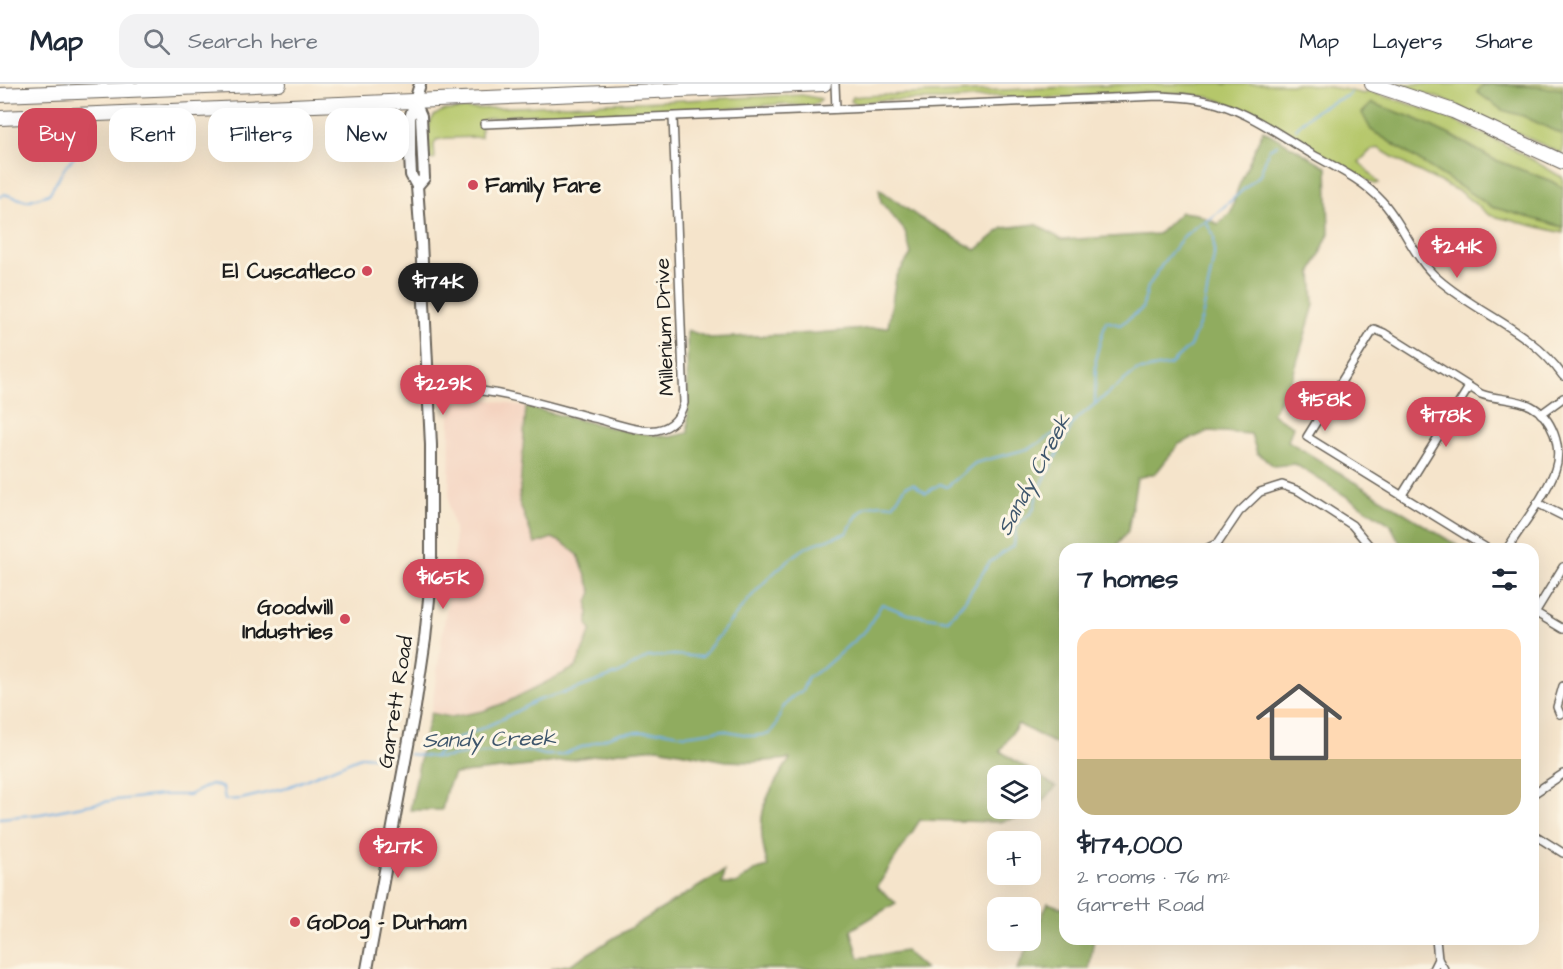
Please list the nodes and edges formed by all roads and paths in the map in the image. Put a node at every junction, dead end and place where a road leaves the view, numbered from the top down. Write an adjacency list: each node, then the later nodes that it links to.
1 (279, 84): 8 (highway)
2 (420, 84): 9 (street, Garrett Road)
3 (726, 84): 7 (highway)
4 (824, 84): 7 (highway)
5 (835, 84): 10 (street)
6 (1372, 84): 14 (highway)
7 (687, 91): 9 (highway)
8 (0, 95)
9 (415, 102): 12 (highway); 19 (street, Garrett Road)
10 (836, 109): 11 (street); 17 (street)
11 (673, 117): 13 (street); 19 (street, Millenium Drive)
12 (0, 118)
13 (484, 124)
14 (1490, 128): 15 (highway); 16 (highway)
15 (1563, 162)
16 (1563, 169)
17 (1563, 376)
18 (1469, 387): 21 (street); 22 (street); 22 (street)
19 (427, 389): 41 (street, Garrett Road)
20 (1563, 398): 21 (street)
21 (1541, 414): 23 (street)
22 (1402, 495): 27 (street)
23 (1537, 503): 24 (street); 28 (street)
24 (1563, 516)
25 (1218, 543): 26 (street)
26 (1367, 543)
27 (1478, 543)
28 (1511, 543)
29 (1563, 567): 30 (street)
30 (1539, 605)
31 (1539, 616): 32 (street)
32 (1563, 630)
33 (1563, 686): 34 (street)
34 (1560, 714)
35 (1563, 774): 36 (street)
36 (1539, 790)
37 (1539, 838): 38 (street)
38 (1563, 853)
39 (1437, 945): 40 (street)
40 (1438, 959): 42 (street); 43 (street)
41 (367, 969)
42 (1433, 969)
43 (1444, 969)

